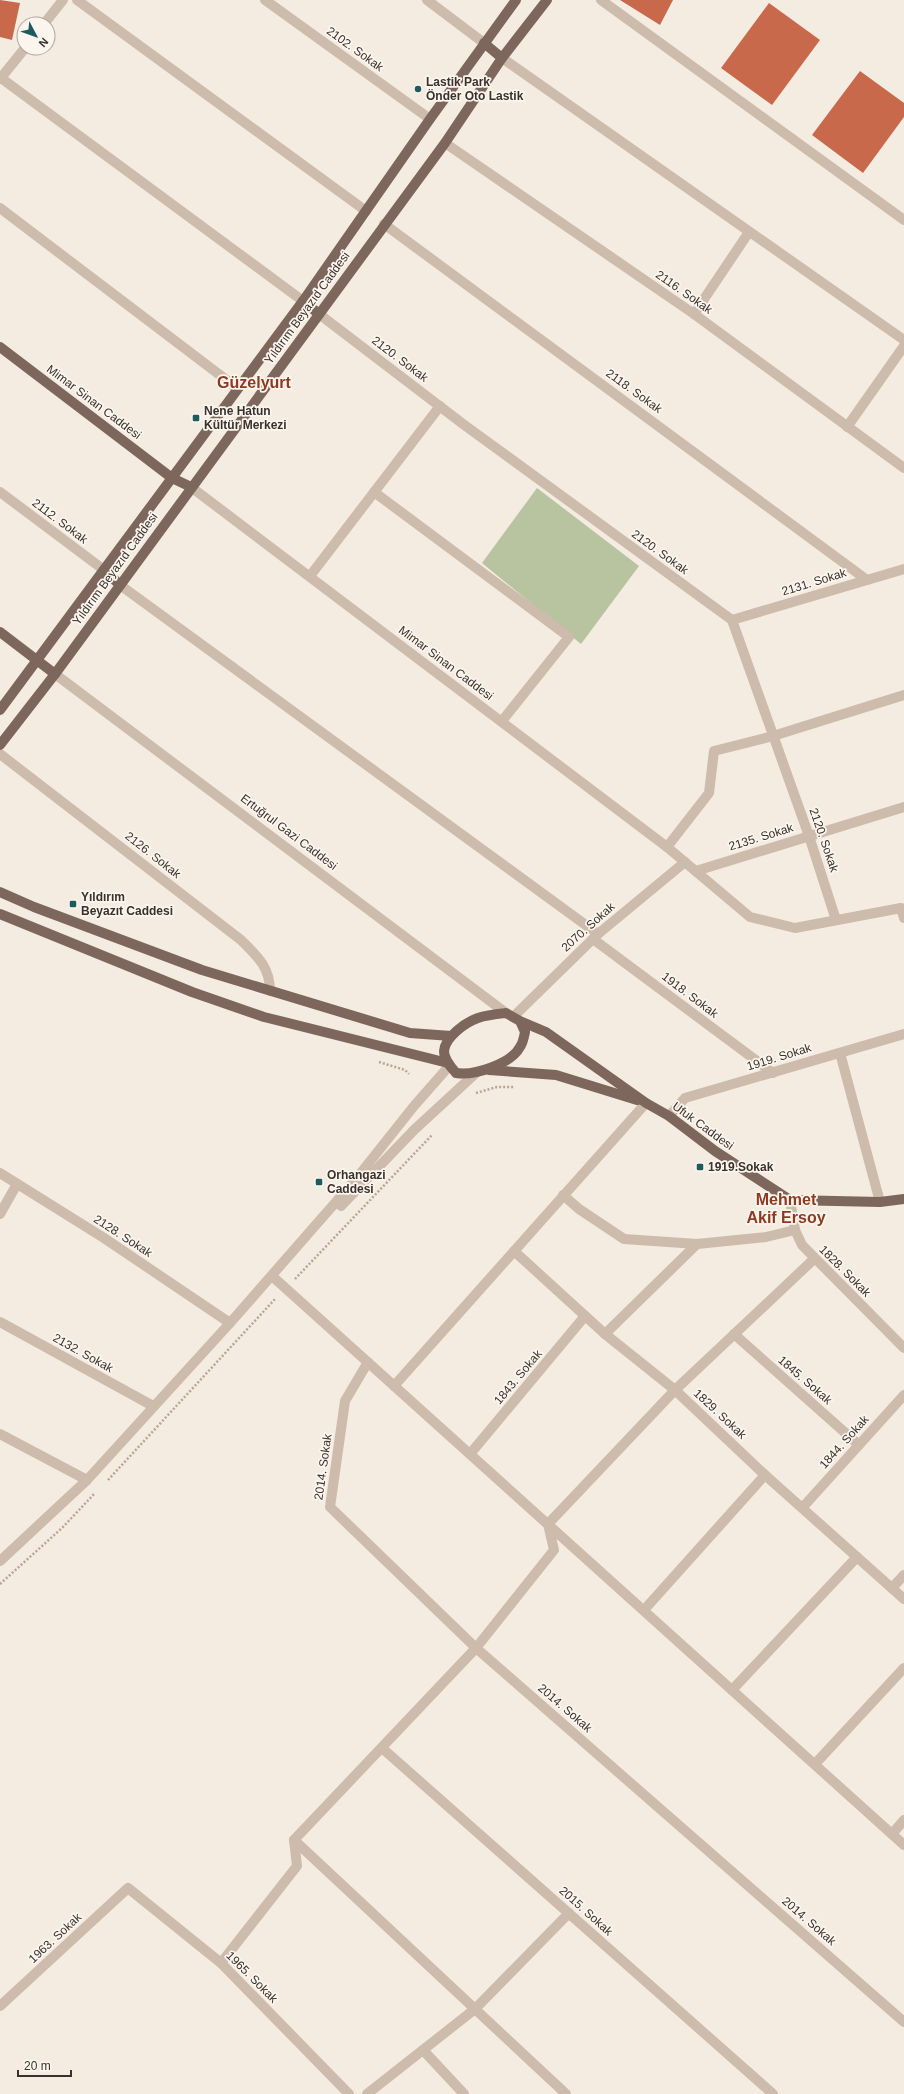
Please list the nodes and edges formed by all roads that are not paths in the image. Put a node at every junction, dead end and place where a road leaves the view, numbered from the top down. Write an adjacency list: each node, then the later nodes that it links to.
1 (63, 0): 8 (street)
2 (77, 0): 16 (street)
3 (265, 0): 13 (street, 2102. Sokak)
4 (427, 0): 9 (street)
5 (516, 0): 9 (main road, Yıldırım Beyazıd Caddesi)
6 (547, 0): 11 (main road, Yıldırım Beyazıd Caddesi)
7 (601, 0): 17 (street)
8 (50, 16)
9 (484, 43): 11 (main road); 13 (main road, Yıldırım Beyazıd Caddesi)
10 (19, 56): 12 (street)
11 (502, 58): 14 (main road, Yıldırım Beyazıd Caddesi); 19 (street)
12 (1, 79): 20 (street)
13 (430, 118): 16 (main road, Yıldırım Beyazıd Caddesi)
14 (445, 143): 18 (main road, Yıldırım Beyazıd Caddesi); 22 (street, 2116. Sokak)
15 (0, 208): 26 (street)
16 (366, 212): 20 (main road, Yıldırım Beyazıd Caddesi)
17 (904, 220)
18 (384, 224): 21 (main road, Yıldırım Beyazıd Caddesi); 37 (street, 2118. Sokak)
19 (749, 232): 22 (street); 23 (street)
20 (302, 301): 21 (main road); 26 (main road, Yıldırım Beyazıd Caddesi)
21 (319, 314): 27 (street, 2120. Sokak); 31 (main road, Yıldırım Beyazıd Caddesi)
22 (694, 314): 28 (street, 2116. Sokak)
23 (904, 340)
24 (904, 346): 28 (street)
25 (0, 347): 30 (main road, Mimar Sinan Caddesi)
26 (237, 388): 30 (main road, Yıldırım Beyazıd Caddesi)
27 (440, 406): 33 (street); 39 (street, 2120. Sokak)
28 (847, 427): 29 (street, 2116. Sokak)
29 (904, 468)
30 (172, 478): 31 (main road, Mimar Sinan Caddesi); 35 (main road, Yıldırım Beyazıd Caddesi)
31 (191, 487): 36 (street, Mimar Sinan Caddesi); 38 (main road, Yıldırım Beyazıd Caddesi)
32 (0, 492): 35 (street, 2112. Sokak)
33 (374, 492): 36 (street); 45 (street)
34 (904, 568): 37 (street, 2131. Sokak)
35 (104, 570): 38 (main road); 41 (main road, Yıldırım Beyazıd Caddesi)
36 (310, 576): 45 (street, Mimar Sinan Caddesi)
37 (867, 580): 39 (street, 2131. Sokak)
38 (120, 585): 42 (main road, Yıldırım Beyazıd Caddesi); 58 (street, 1918. Sokak)
39 (732, 620): 46 (street, 2120. Sokak)
40 (0, 632): 41 (main road)
41 (38, 661): 42 (main road); 44 (main road, Yıldırım Beyazıd Caddesi)
42 (55, 674): 47 (main road, Yıldırım Beyazıd Caddesi); 60 (street, Ertuğrul Gazi Caddesi)
43 (904, 695): 46 (street)
44 (0, 710)
45 (502, 721): 51 (street, Mimar Sinan Caddesi)
46 (773, 736): 50 (street, 2120. Sokak); 51 (street)
47 (0, 745)
48 (0, 754): 59 (street, 2126. Sokak)
49 (904, 807): 50 (street, 2135. Sokak)
50 (809, 836): 53 (street, 2135. Sokak); 57 (street, 2120. Sokak)
51 (667, 847): 52 (street, Mimar Sinan Caddesi)
52 (685, 862): 53 (street, Mimar Sinan Caddesi); 58 (street, 2070. Sokak)
53 (696, 871): 57 (street, Mimar Sinan Caddesi)
54 (0, 892): 59 (main road)
55 (903, 911): 57 (street, Mimar Sinan Caddesi)
56 (0, 914): 64 (main road)
57 (836, 920)
58 (595, 936): 60 (street, 2070. Sokak); 66 (street, 1918. Sokak)
59 (270, 991): 62 (main road)
60 (513, 1017): 62 (main road); 65 (main road); 67 (main road)
61 (904, 1034): 63 (street, 1919. Sokak)
62 (451, 1036): 64 (main road)
63 (840, 1053): 66 (street, 1919. Sokak); 74 (street)
64 (449, 1064): 65 (main road); 80 (street)
65 (481, 1071): 67 (main road); 80 (street)
66 (772, 1072): 68 (street, 1919. Sokak)
67 (646, 1102): 68 (main road, Ufuk Caddesi); 71 (street)
68 (669, 1116): 73 (main road, Ufuk Caddesi)
69 (0, 1173): 70 (street, 2128. Sokak)
70 (17, 1184): 75 (street); 83 (street, 2128. Sokak)
71 (563, 1195): 77 (street); 78 (street)
72 (904, 1199): 74 (main road)
73 (790, 1200): 74 (main road); 76 (street, 1828. Sokak)
74 (880, 1202)
75 (0, 1214)
76 (795, 1230): 77 (street); 79 (street, 1828. Sokak)
77 (697, 1244): 84 (street)
78 (514, 1251): 81 (street, 1829. Sokak); 88 (street)
79 (814, 1259): 85 (street); 86 (street, 1828. Sokak)
80 (272, 1276): 83 (street); 87 (street)
81 (585, 1316): 84 (street, 1829. Sokak); 94 (street, 1843. Sokak)
82 (0, 1322): 91 (street, 2132. Sokak)
83 (230, 1323): 91 (street)
84 (605, 1334): 89 (street, 1829. Sokak)
85 (734, 1334): 89 (street); 93 (street, 1845. Sokak)
86 (904, 1348)
87 (368, 1362): 88 (street); 105 (street, 2014. Sokak)
88 (394, 1386): 94 (street)
89 (675, 1390): 95 (street, 1829. Sokak); 98 (street)
90 (904, 1395): 93 (street, 1844. Sokak)
91 (153, 1406): 96 (street)
92 (0, 1434): 96 (street)
93 (859, 1445): 97 (street, 1844. Sokak)
94 (470, 1454): 98 (street)
95 (765, 1475): 97 (street, 1829. Sokak); 104 (street)
96 (87, 1480): 100 (street)
97 (803, 1507): 99 (street, 1829. Sokak)
98 (548, 1524): 104 (street); 105 (street)
99 (858, 1556): 102 (street, 1829. Sokak); 107 (street)
100 (0, 1561)
101 (904, 1575): 102 (street)
102 (892, 1588): 103 (street, 1829. Sokak)
103 (904, 1599)
104 (644, 1610): 107 (street)
105 (476, 1648): 108 (street); 119 (street, 2014. Sokak)
106 (904, 1668): 109 (street)
107 (732, 1690): 109 (street)
108 (382, 1748): 112 (street); 115 (street, 2015. Sokak)
109 (815, 1764): 111 (street)
110 (904, 1820): 111 (street)
111 (892, 1834): 113 (street)
112 (294, 1840): 116 (street); 118 (street)
113 (904, 1845)
114 (128, 1888): 116 (street, 1965. Sokak); 117 (street, 1963. Sokak)
115 (569, 1913): 118 (street); 125 (street, 2015. Sokak)
116 (221, 1962): 121 (street, 1965. Sokak)
117 (0, 2006)
118 (475, 2009): 120 (street); 124 (street)
119 (904, 2022)
120 (423, 2050): 122 (street); 123 (street)
121 (349, 2094)
122 (367, 2094)
123 (464, 2094)
124 (566, 2094)
125 (773, 2094)

